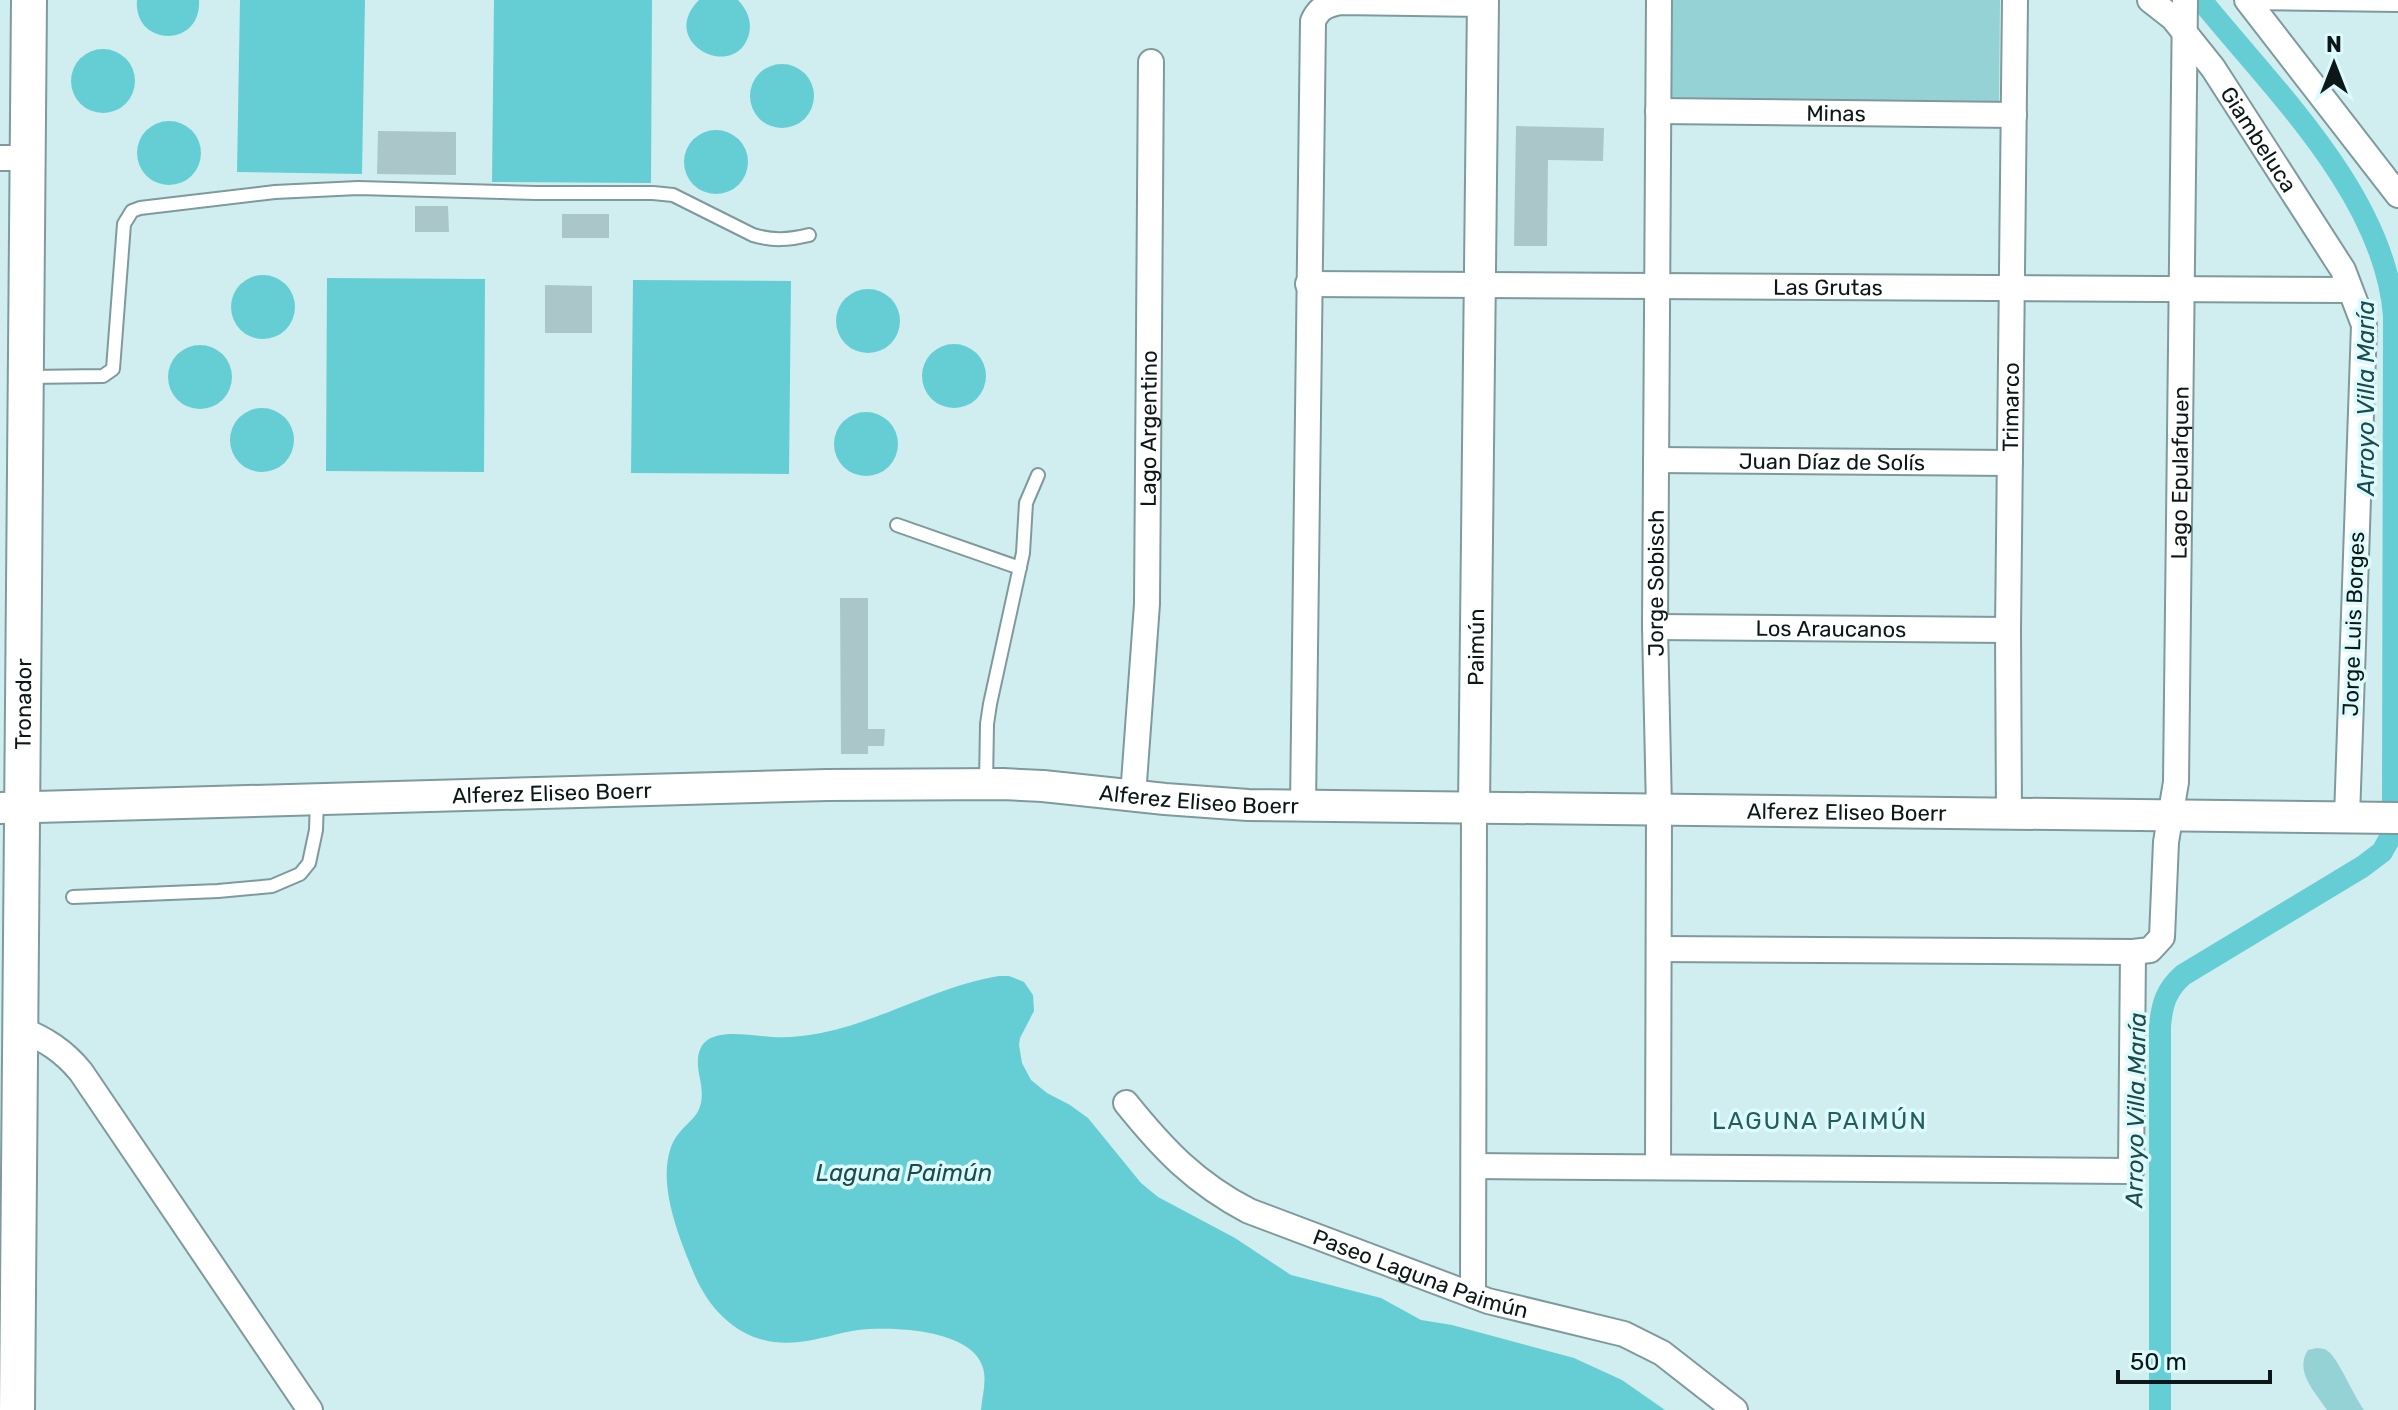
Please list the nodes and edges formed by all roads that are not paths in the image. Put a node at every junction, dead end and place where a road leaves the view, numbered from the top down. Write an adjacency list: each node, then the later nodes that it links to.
1 (29, 0): 13 (main road, Tronador)
2 (1659, 0): 11 (street, Jorge Sobisch)
3 (2015, 0): 12 (street, Trimarco)
4 (2150, 0): 9 (street, Giambeluca)
5 (2185, 0): 9 (street, Lago Epulafquen)
6 (1483, 2): 16 (street); 17 (street, Paimún)
7 (2248, 2): 8 (lane); 14 (street)
8 (2398, 5)
9 (2184, 33): 20 (street, Lago Epulafquen); 21 (street, Giambeluca)
10 (1151, 62): 31 (street, Lago Argentino)
11 (1658, 111): 12 (street, Minas); 18 (street, Jorge Sobisch)
12 (2014, 115): 19 (street, Trimarco)
13 (14, 158): 22 (main road, Tronador)
14 (2398, 195)
15 (809, 235): 22 (lane)
16 (1308, 284): 17 (street, Las Grutas); 33 (street)
17 (1480, 285): 18 (street, Las Grutas); 34 (street, Paimún)
18 (1657, 286): 19 (street, Las Grutas); 23 (street, Jorge Sobisch)
19 (2012, 288): 20 (street, Las Grutas); 24 (street, Trimarco)
20 (2182, 289): 21 (street, Las Grutas); 38 (street, Lago Epulafquen)
21 (2349, 290): 39 (street, Jorge Luis Borges)
22 (26, 377): 35 (main road, Tronador)
23 (1656, 460): 24 (street, Juan Díaz de Solís); 28 (street, Jorge Sobisch)
24 (2010, 463): 29 (street, Trimarco)
25 (1038, 475): 27 (lane)
26 (897, 525): 27 (lane)
27 (1020, 568): 30 (lane)
28 (1655, 627): 29 (street, Los Araucanos); 36 (street, Jorge Sobisch)
29 (2008, 630): 37 (street, Trimarco)
30 (986, 784): 31 (street, Alferez Eliseo Boerr); 32 (street, Alferez Eliseo Boerr)
31 (1133, 796): 33 (street, Alferez Eliseo Boerr)
32 (317, 799): 35 (street, Alferez Eliseo Boerr); 41 (lane)
33 (1303, 806): 34 (street, Alferez Eliseo Boerr)
34 (1474, 807): 36 (street, Alferez Eliseo Boerr); 47 (street, Paimún)
35 (11, 808): 44 (main road, Tronador)
36 (1659, 809): 37 (street, Alferez Eliseo Boerr); 42 (street, Jorge Sobisch)
37 (2009, 813): 38 (street, Alferez Eliseo Boerr)
38 (2171, 815): 39 (street, Alferez Eliseo Boerr); 43 (street, Lago Epulafquen)
39 (2347, 817): 40 (street, Alferez Eliseo Boerr)
40 (2398, 818)
41 (73, 897)
42 (1659, 949): 43 (street); 48 (street, Jorge Sobisch)
43 (2133, 952): 48 (street)
44 (20, 1029): 46 (main road, Tronador); 51 (street)
45 (1126, 1103): 49 (street, Paseo Laguna Paimún)
46 (10, 1155): 50 (main road, Tronador)
47 (1474, 1166): 48 (street); 49 (street, Paimún)
48 (1658, 1167)
49 (1473, 1295): 52 (street, Paseo Laguna Paimún)
50 (17, 1410)
51 (310, 1410)
52 (1735, 1410)

